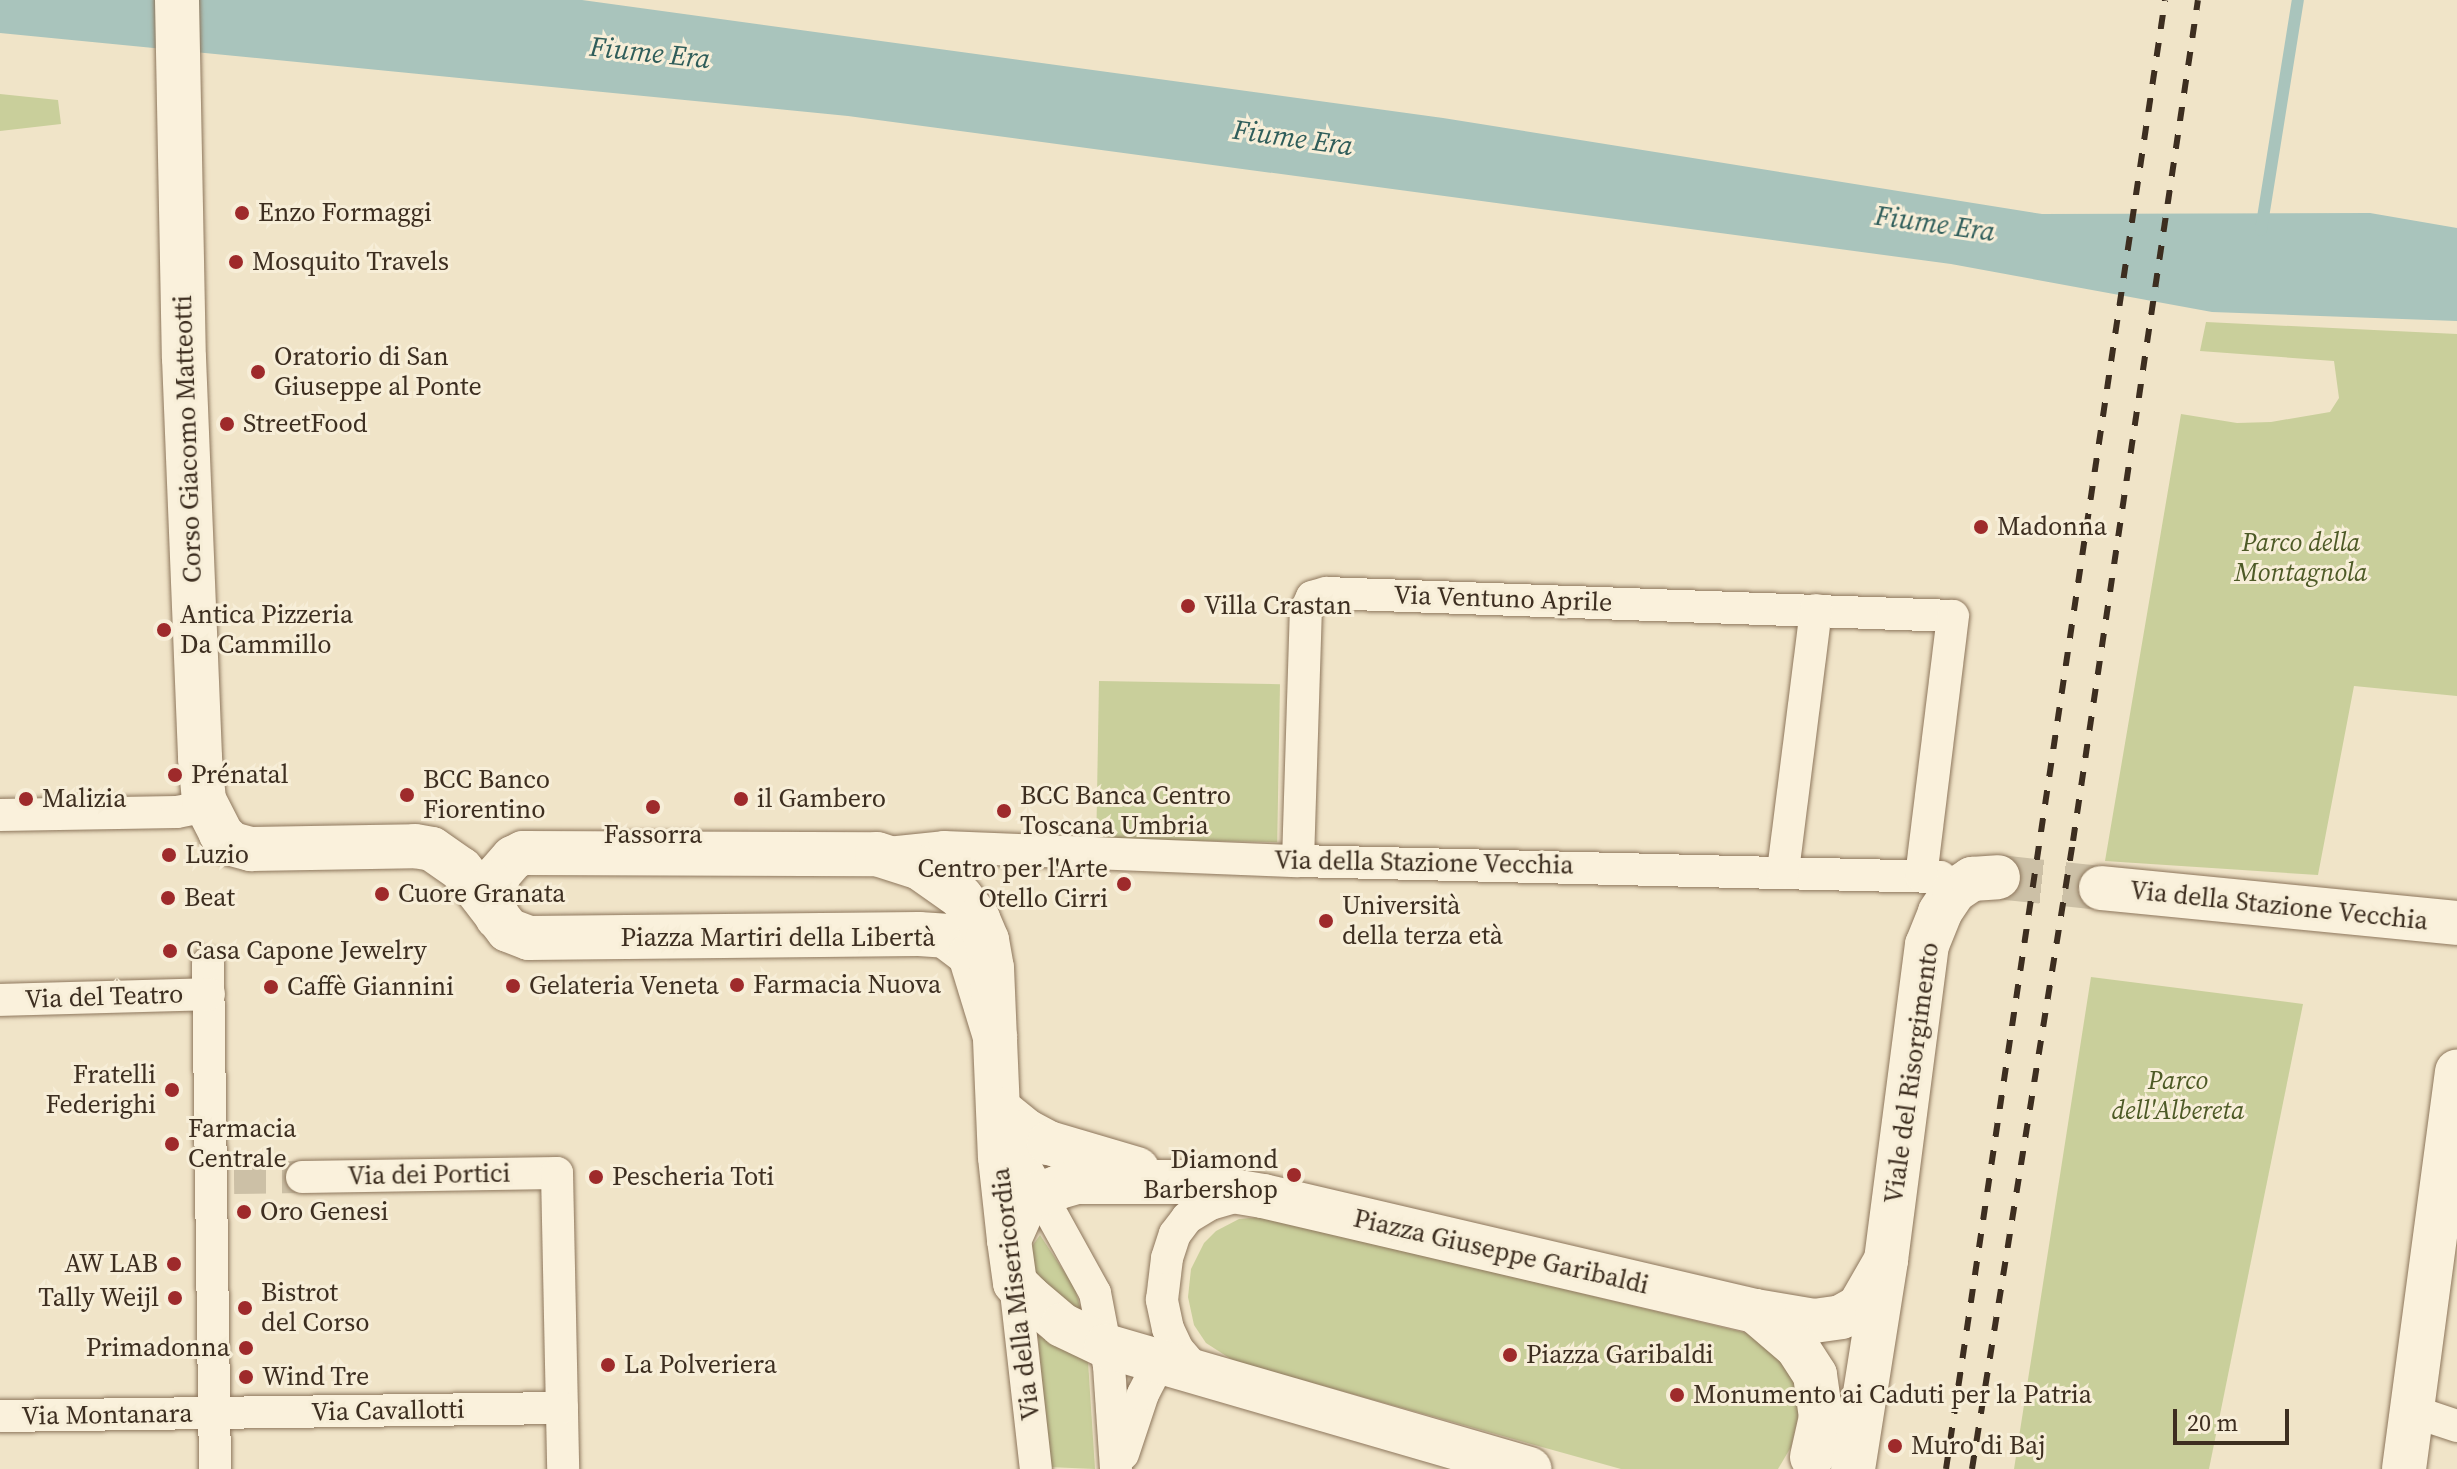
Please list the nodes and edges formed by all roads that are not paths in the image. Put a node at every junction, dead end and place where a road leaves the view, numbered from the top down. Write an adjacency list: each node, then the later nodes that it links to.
1 (177, 0): 3 (street, Corso Giacomo Matteotti)
2 (1816, 610): 7 (street, Via Ventuno Aprile); 8 (street); 9 (street, Via Ventuno Aprile)
3 (204, 800): 4 (street); 5 (street, Corso Giacomo Matteotti)
4 (0, 815)
5 (257, 850): 12 (street, Piazza Martiri della Libertà)
6 (877, 854): 7 (street, Via della Stazione Vecchia); 12 (street, Piazza Martiri della Libertà); 15 (street, Piazza Martiri della Libertà)
7 (1298, 861): 8 (street, Via della Stazione Vecchia)
8 (1783, 871): 9 (street, Via della Stazione Vecchia)
9 (1921, 876): 10 (street, Via della Stazione Vecchia)
10 (1985, 878): 23 (street, Viale del Risorgimento)
11 (2101, 888): 13 (street, Via della Stazione Vecchia)
12 (497, 917): 15 (street, Piazza Martiri della Libertà)
13 (2457, 923)
14 (0, 1000): 32 (street, Via del Teatro)
15 (995, 1037): 17 (street, Via della Misericordia)
16 (2457, 1072): 31 (street)
17 (999, 1113): 19 (street, Piazza Giuseppe Garibaldi); 20 (street, Via della Misericordia); 22 (street, Via della Misericordia)
18 (302, 1177): 30 (street, Via dei Portici)
19 (1179, 1182): 20 (street, Piazza Giuseppe Garibaldi); 21 (street, Piazza Giuseppe Garibaldi)
20 (1039, 1194): 22 (street); 26 (street, Via della Misericordia)
21 (1247, 1194): 25 (street, Piazza Giuseppe Garibaldi); 28 (street, Piazza Giuseppe Garibaldi)
22 (1009, 1240): 24 (street, Via della Misericordia)
23 (1886, 1260): 25 (street, Viale del Risorgimento); 34 (street, Viale del Risorgimento)
24 (1015, 1283): 26 (street); 39 (street, Via della Misericordia)
25 (1776, 1315): 29 (street, Piazza Giuseppe Garibaldi)
26 (1106, 1346): 27 (street); 40 (street, Via della Misericordia)
27 (1159, 1362): 28 (street); 40 (street, Via della Misericordia)
28 (1200, 1375): 41 (street)
29 (1815, 1375): 34 (street, Piazza Giuseppe Garibaldi); 36 (street, Piazza Giuseppe Garibaldi)
30 (562, 1408): 32 (street, Via Cavallotti); 38 (street)
31 (2412, 1411): 35 (street); 43 (street)
32 (214, 1414): 33 (street, Via Montanara); 37 (street)
33 (0, 1416)
34 (1860, 1426): 36 (street, Piazza Giuseppe Garibaldi); 42 (street, Viale del Risorgimento)
35 (2457, 1426)
36 (1808, 1463)
37 (215, 1469)
38 (563, 1469)
39 (1036, 1469)
40 (1118, 1469)
41 (1530, 1469)
42 (1853, 1469)
43 (2404, 1469)

